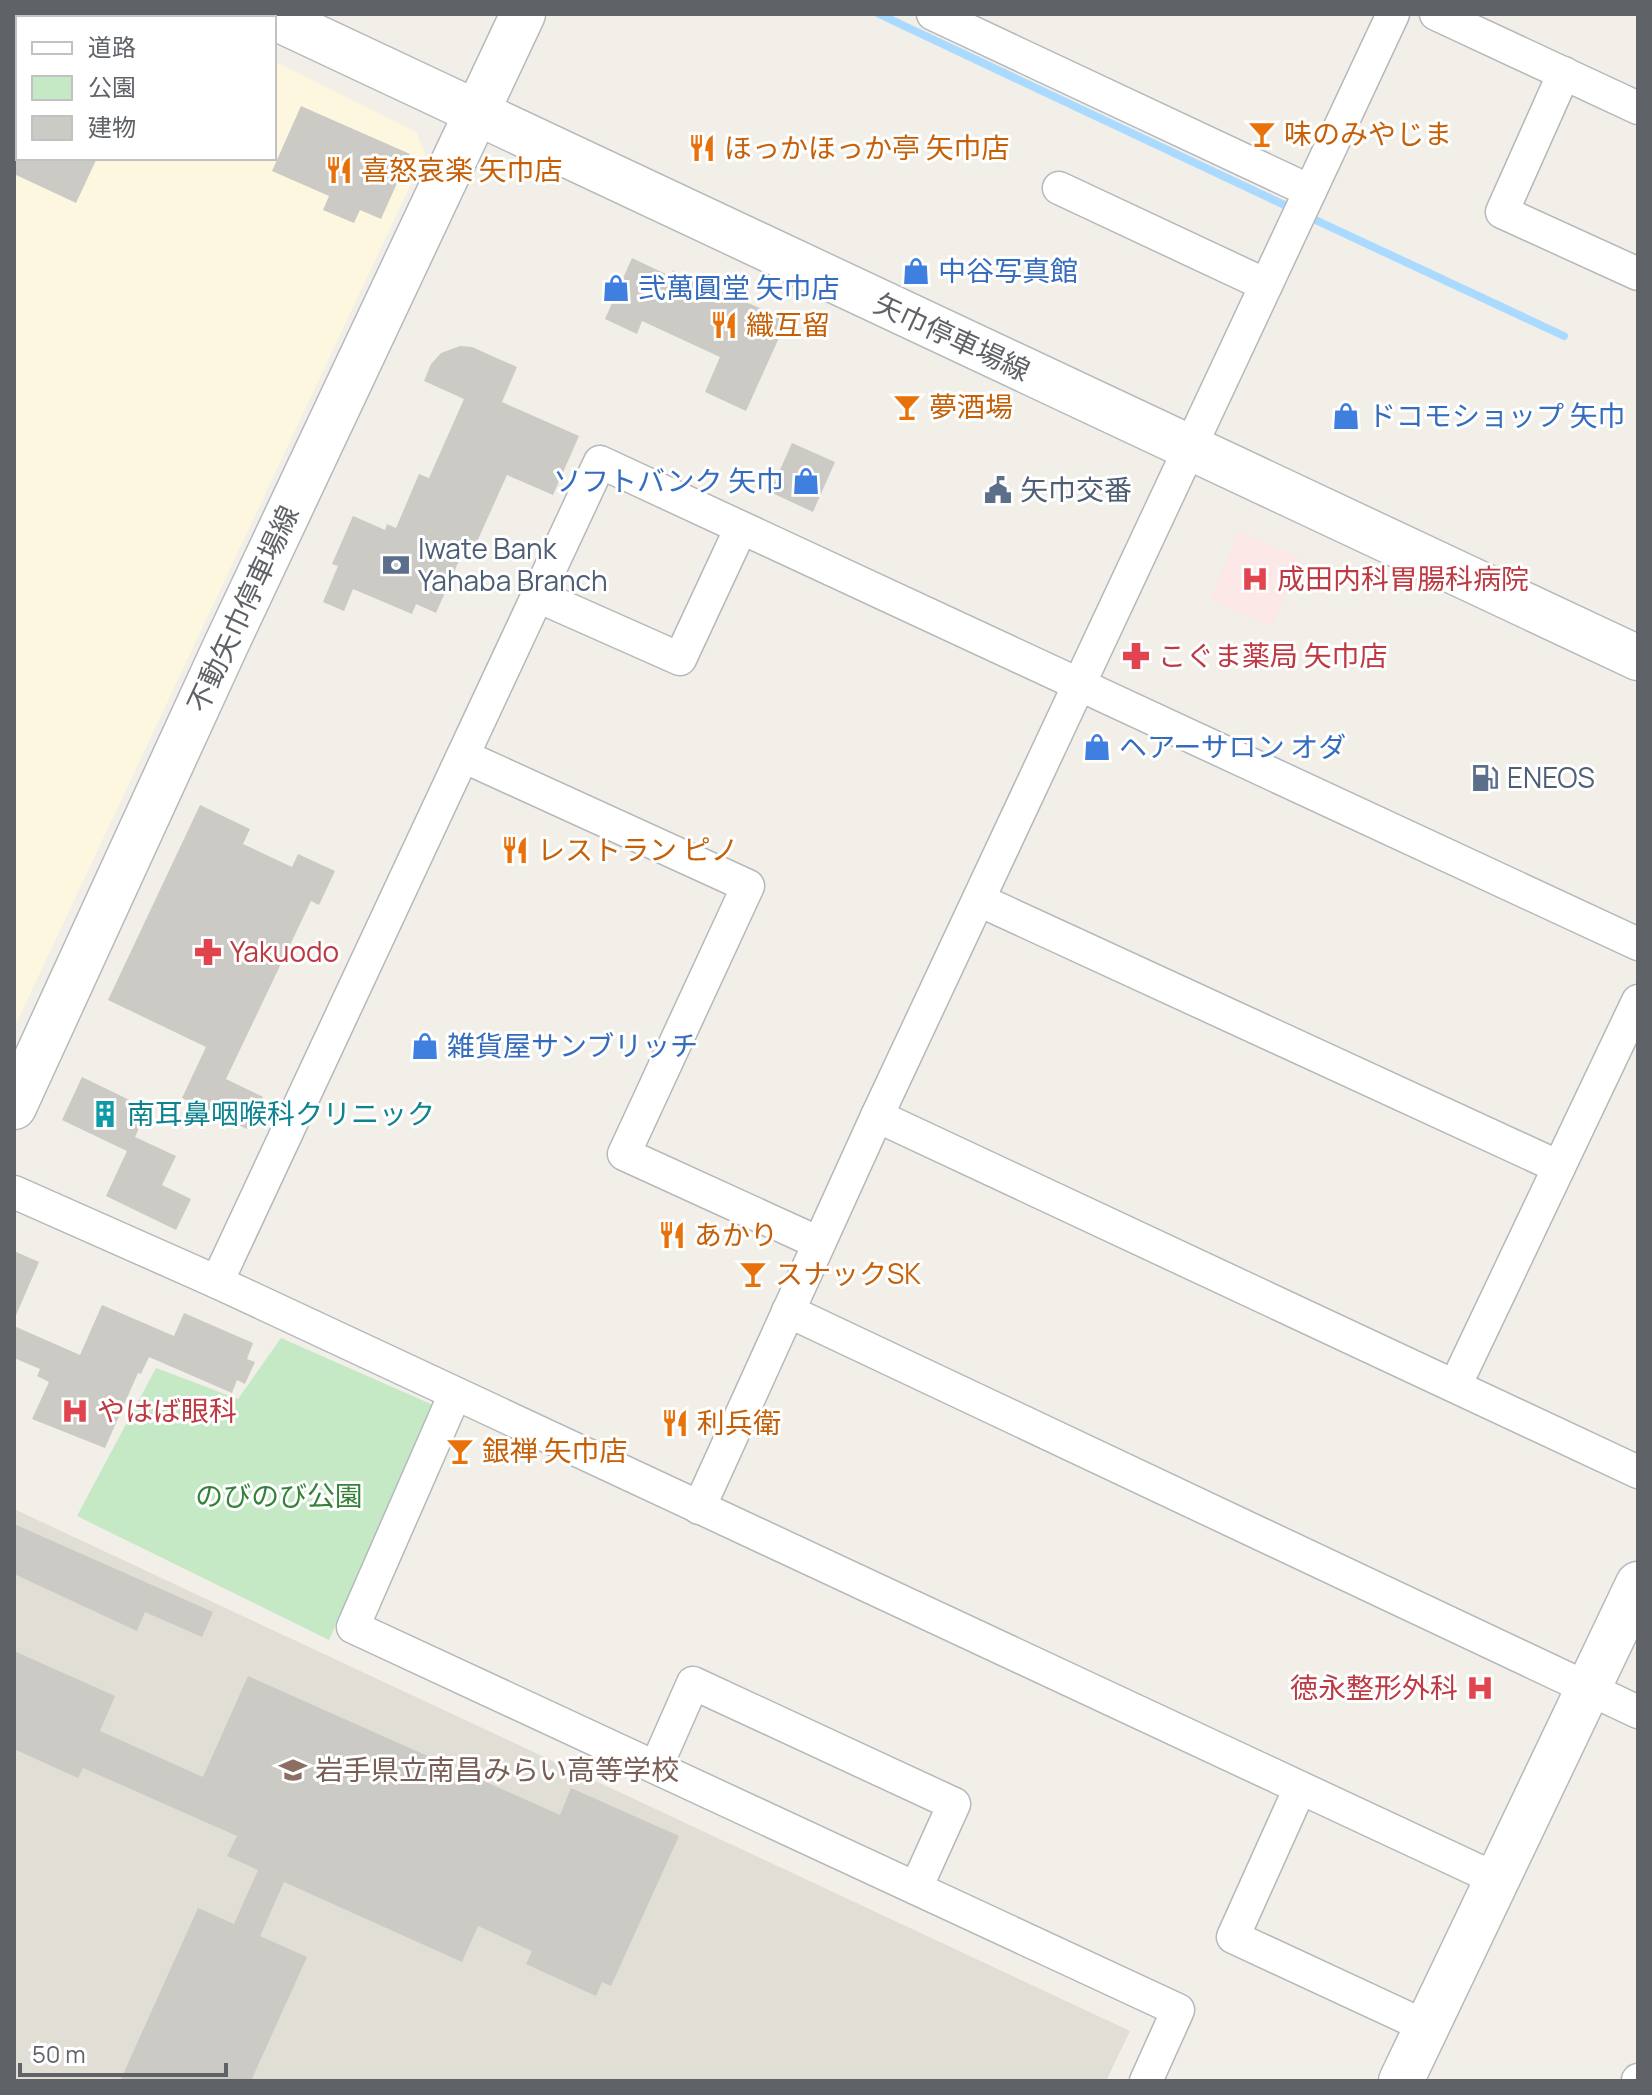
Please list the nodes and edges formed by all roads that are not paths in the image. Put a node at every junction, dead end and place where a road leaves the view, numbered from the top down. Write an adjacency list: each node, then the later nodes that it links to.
1 (523, 14): 8 (main road, 不動矢巾停車場線)
2 (933, 14): 10 (street)
3 (1393, 14): 10 (street)
4 (1436, 14): 6 (street)
5 (276, 18): 8 (main road, 矢巾停車場線)
6 (1564, 73): 7 (street); 11 (street)
7 (1638, 108)
8 (477, 114): 13 (main road, 矢巾停車場線); 22 (main road, 不動矢巾停車場線)
9 (1059, 188): 12 (street)
10 (1303, 205): 12 (street)
11 (1638, 274)
12 (1266, 285): 13 (street)
13 (1189, 448): 16 (main road, 矢巾停車場線); 17 (street)
14 (741, 528): 15 (street); 15 (street); 17 (street)
15 (538, 596): 18 (street)
16 (1638, 658)
17 (1080, 686): 19 (street); 20 (street)
18 (463, 756): 26 (street); 27 (street)
19 (979, 900): 23 (street); 24 (street)
20 (1638, 944)
21 (1638, 1001): 24 (street)
22 (14, 1107)
23 (877, 1116): 26 (street); 29 (street)
24 (1559, 1167): 29 (street)
25 (14, 1192): 27 (street)
26 (819, 1243): 28 (street)
27 (217, 1282): 30 (street)
28 (788, 1311): 32 (street); 34 (street)
29 (1455, 1386): 31 (street)
30 (455, 1394): 32 (street); 36 (street)
31 (1638, 1472)
32 (699, 1508): 37 (street)
33 (1638, 1584): 34 (main road)
34 (1588, 1689): 35 (street); 38 (main road)
35 (1638, 1712)
36 (656, 1767): 39 (street); 39 (street)
37 (1300, 1788): 38 (street); 40 (street)
38 (1496, 1879): 40 (main road)
39 (916, 1888): 41 (street)
40 (1427, 2027): 42 (main road)
41 (1146, 2081)
42 (1401, 2081)

